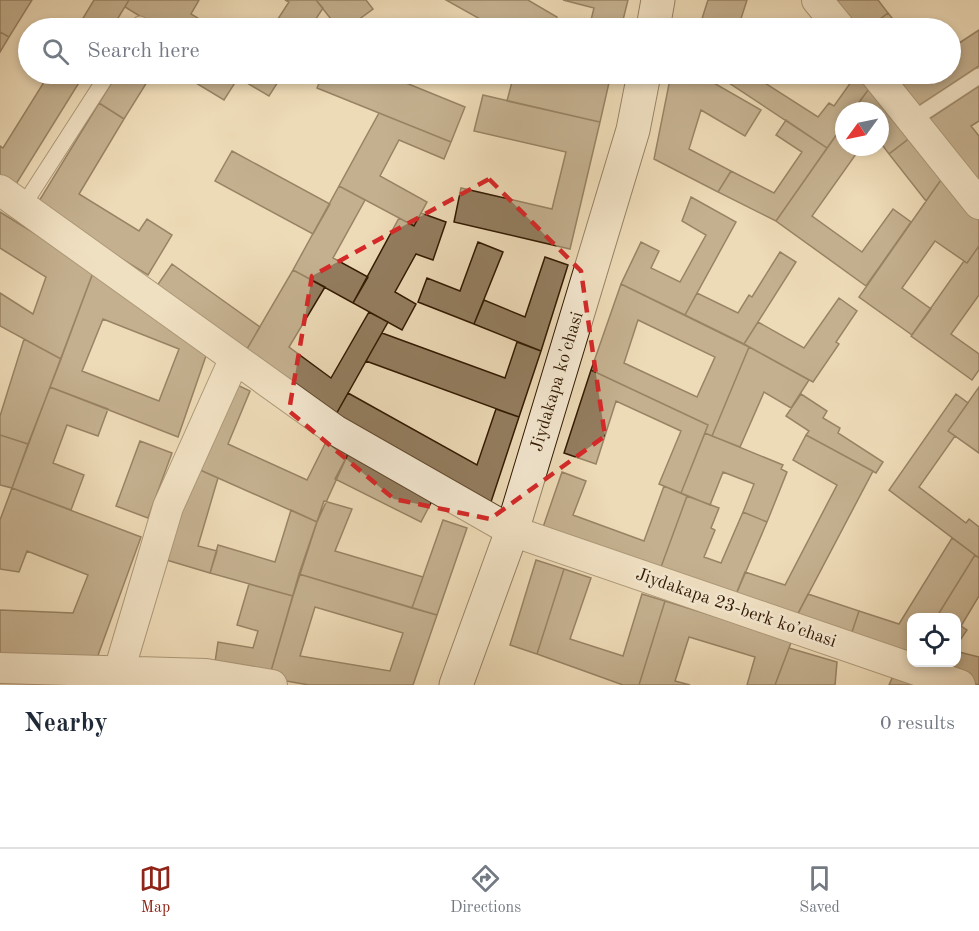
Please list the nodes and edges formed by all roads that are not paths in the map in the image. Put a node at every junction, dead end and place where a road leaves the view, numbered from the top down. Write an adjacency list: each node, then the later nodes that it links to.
1 (658, 0): 3 (street)
2 (817, 0): 4 (street)
3 (655, 18)
4 (832, 18)
5 (979, 76): 9 (lane)
6 (100, 84): 10 (lane)
7 (642, 84): 13 (street, Jiydakapa ko'chasi)
8 (883, 84): 9 (street)
9 (912, 120): 11 (street)
10 (11, 198): 12 (street, Jiydakapa 23-berk koʼchasi)
11 (979, 204)
12 (234, 360): 13 (street, Jiydakapa 23-berk koʼchasi); 15 (street)
13 (512, 531): 17 (street, Jiydakapa ko'chasi); 18 (street, Jiydakapa 23-berk koʼchasi)
14 (0, 668): 15 (street)
15 (119, 671): 16 (street)
16 (272, 685)
17 (456, 685)
18 (960, 685)

